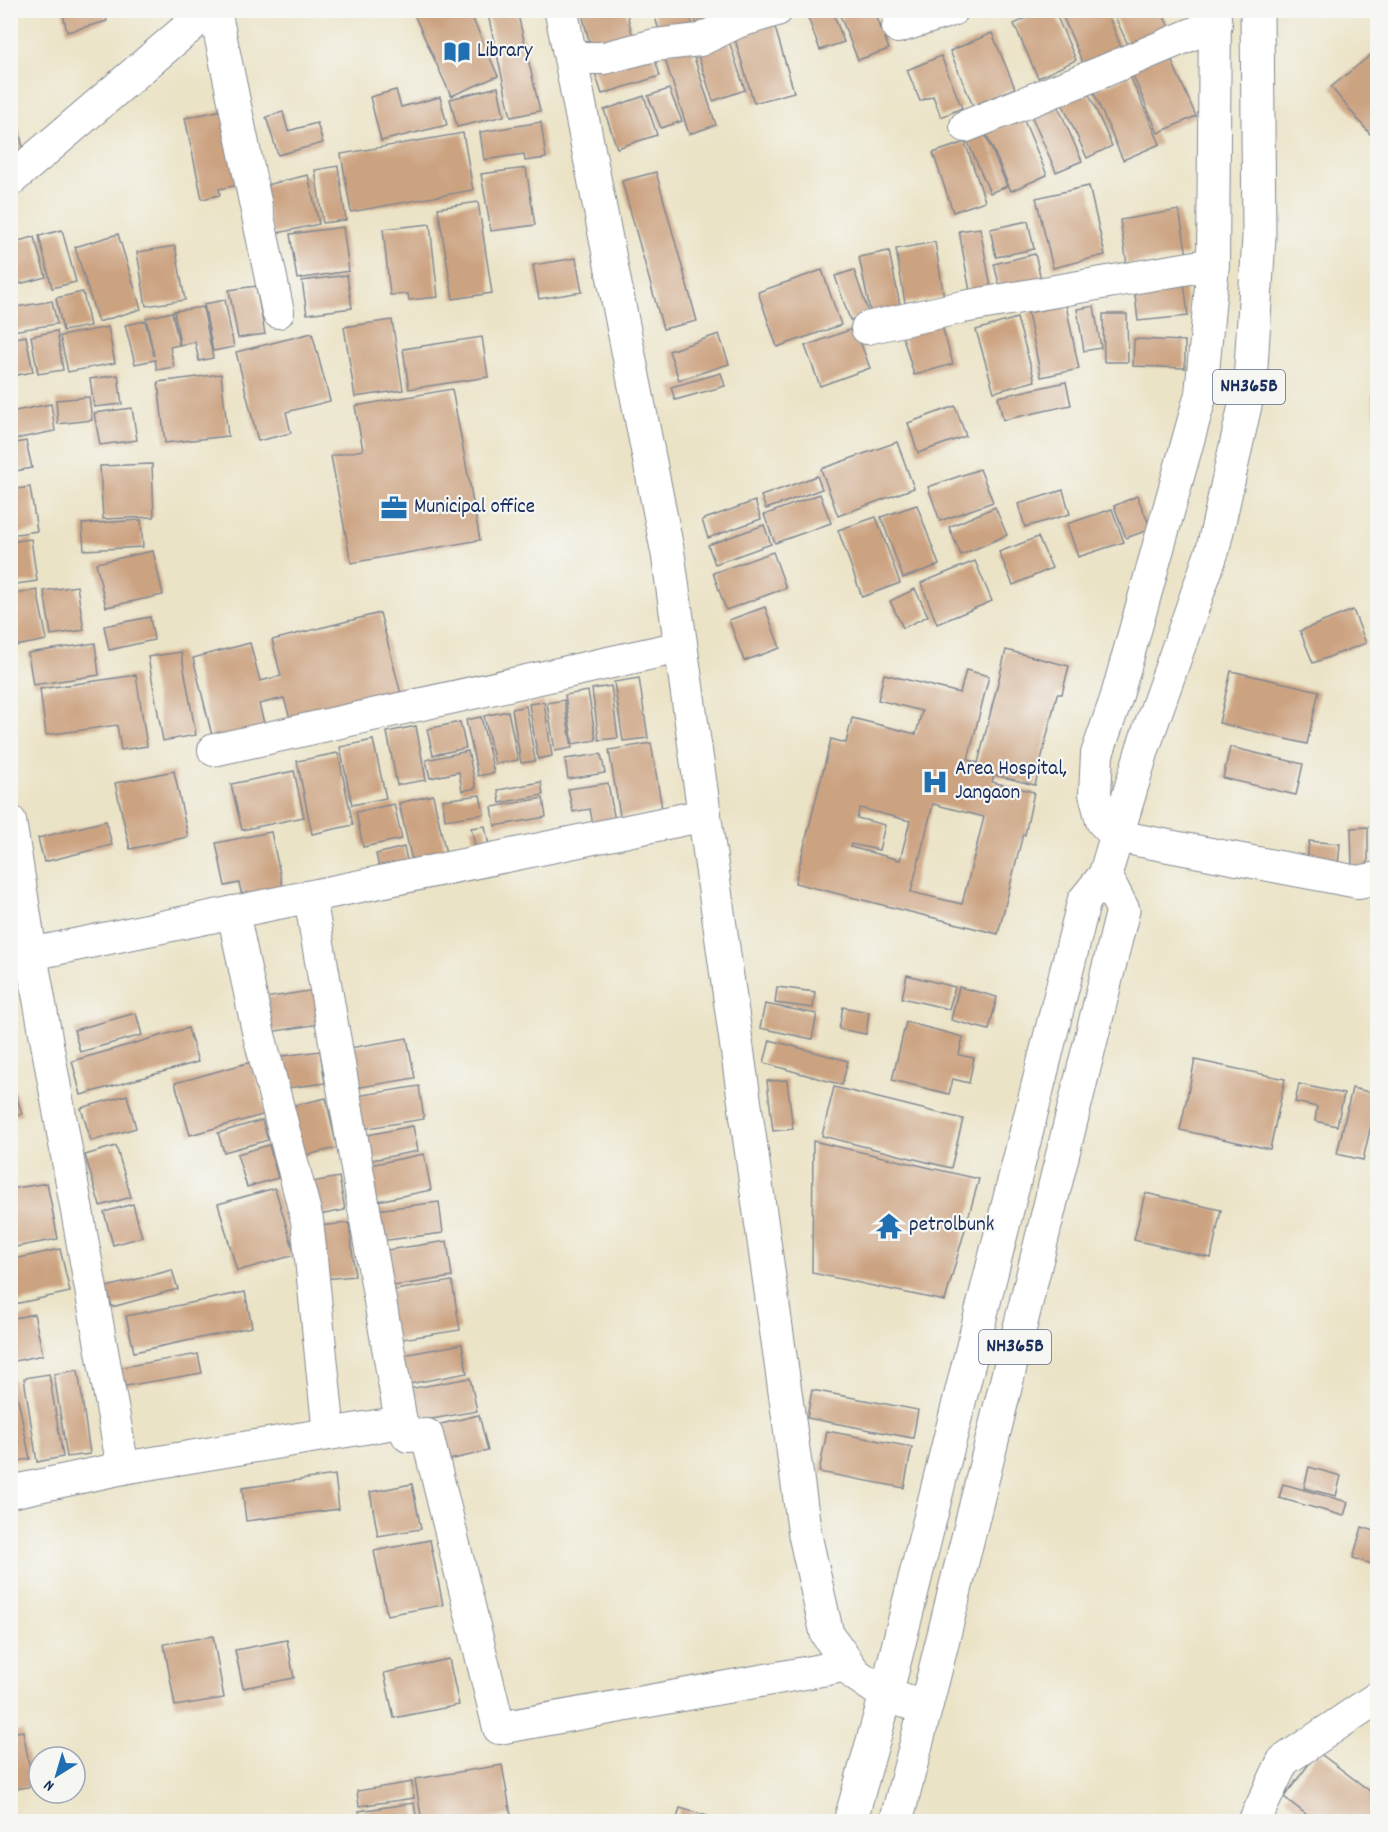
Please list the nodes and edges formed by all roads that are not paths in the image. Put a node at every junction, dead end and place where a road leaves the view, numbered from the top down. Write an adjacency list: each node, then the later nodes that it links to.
1 (209, 10): 11 (main road)
2 (215, 10): 13 (street)
3 (561, 10): 9 (main road)
4 (777, 10): 9 (street)
5 (952, 10): 8 (street)
6 (1257, 10): 19 (main road, NH365B)
7 (1216, 17): 10 (street); 12 (street)
8 (898, 27)
9 (568, 47): 15 (main road)
10 (966, 126)
11 (10, 180)
12 (1213, 264): 14 (street); 19 (street)
13 (278, 312)
14 (867, 328)
15 (680, 647): 16 (street); 17 (main road)
16 (214, 750)
17 (705, 815): 22 (street); 29 (main road)
18 (10, 821): 24 (street)
19 (1116, 836): 20 (main road, NH365B); 21 (street)
20 (1105, 875): 30 (main road); 32 (main road, NH365B)
21 (1377, 878)
22 (310, 897): 23 (street); 25 (street)
23 (233, 912): 24 (street); 26 (street)
24 (21, 956): 27 (street)
25 (401, 1422): 26 (street); 29 (street)
26 (329, 1434): 27 (street)
27 (123, 1468): 28 (street)
28 (10, 1492)
29 (849, 1665): 30 (main road)
30 (886, 1695): 32 (main road); 33 (main road)
31 (1377, 1697): 35 (street)
32 (926, 1708): 34 (main road, NH365B)
33 (850, 1821)
34 (896, 1821)
35 (1254, 1821)

